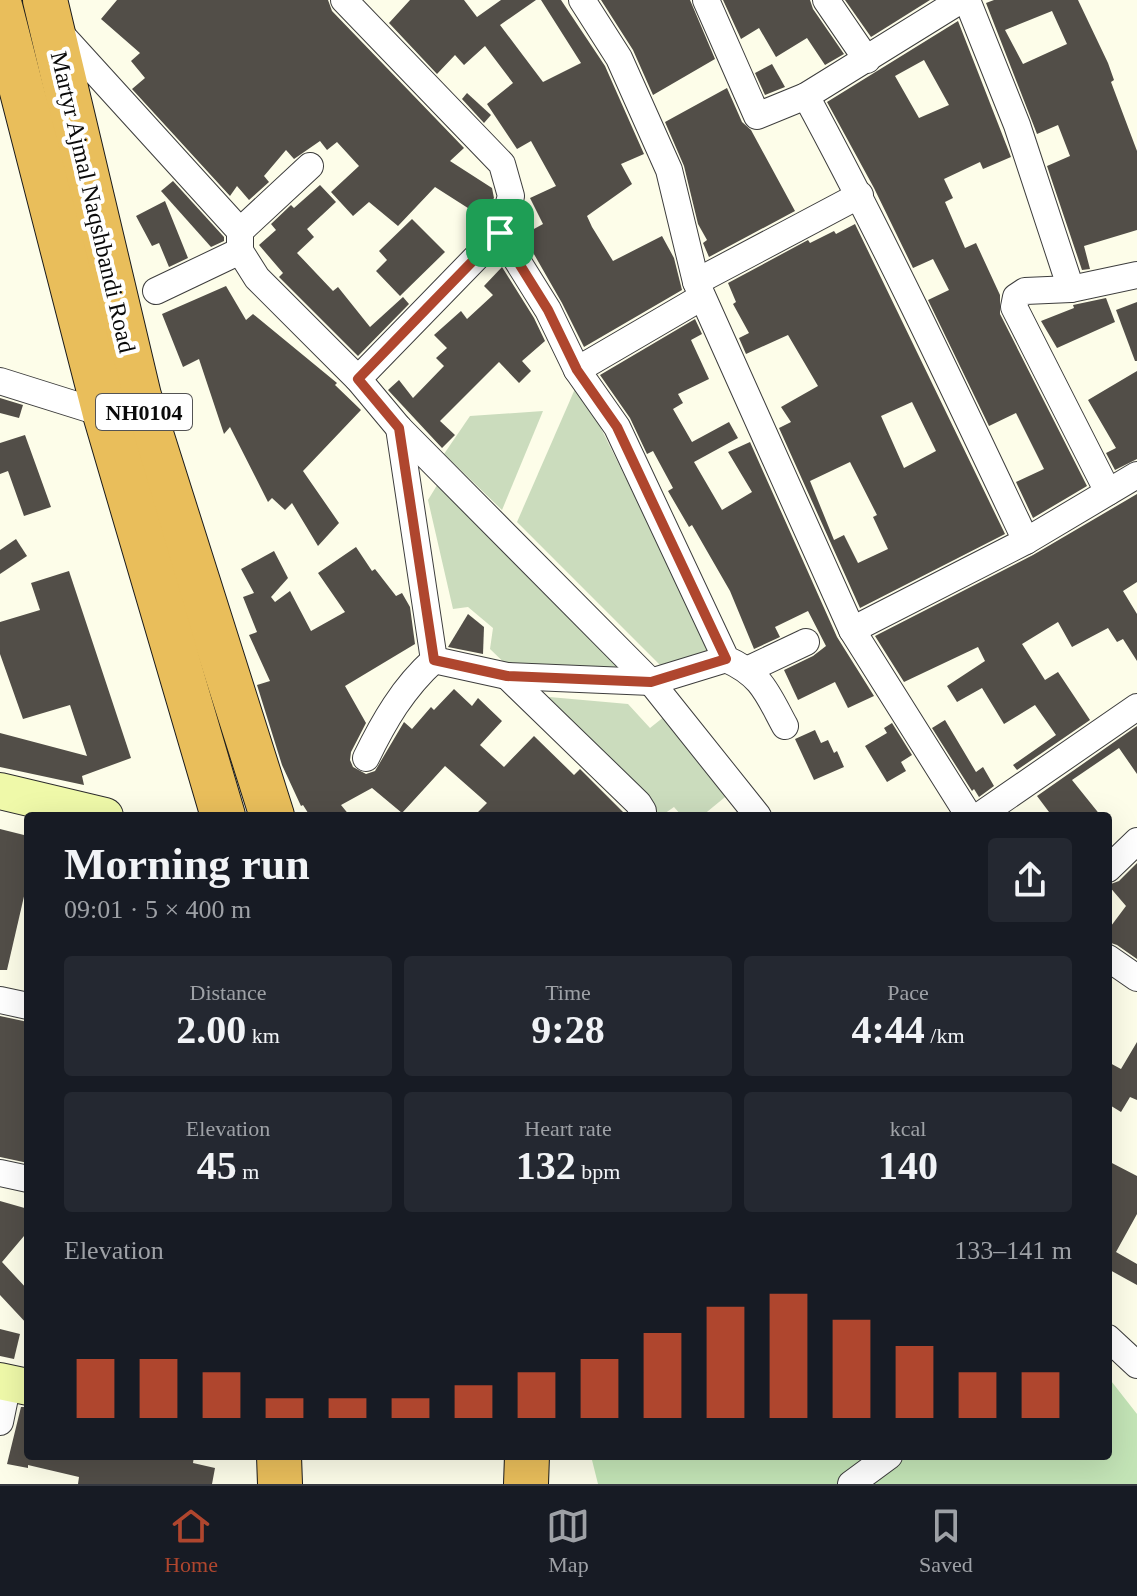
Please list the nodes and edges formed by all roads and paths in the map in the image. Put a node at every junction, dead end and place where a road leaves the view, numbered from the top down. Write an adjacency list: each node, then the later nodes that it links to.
1 (344, 0): 12 (street)
2 (582, 0): 16 (street)
3 (706, 0): 9 (street)
4 (826, 0): 8 (street)
5 (964, 0): 8 (street); 15 (street)
6 (0, 6): 21 (highway, Martyr Ajmal Naqshbandi Road / NH0104)
7 (47, 11): 13 (street); 38 (highway, Martyr Ajmal Naqshbandi Road / NH0104)
8 (867, 60): 9 (street)
9 (806, 96): 11 (street)
10 (310, 166): 13 (street)
11 (860, 195): 16 (street); 25 (street)
12 (500, 233): 18 (street); 19 (street)
13 (240, 241): 17 (street); 19 (street)
14 (1137, 275): 15 (street)
15 (1071, 289): 24 (street)
16 (699, 290): 18 (street); 26 (street)
17 (156, 291)
18 (577, 370): 29 (street)
19 (358, 379): 22 (street)
20 (0, 381): 21 (street)
21 (105, 414): 37 (highway, Martyr Ajmal Naqshbandi Road / NH0104)
22 (399, 428): 28 (street); 31 (street)
23 (1137, 475): 24 (street)
24 (1108, 492): 25 (street)
25 (1026, 541): 26 (street)
26 (852, 630): 41 (street)
27 (806, 642): 29 (street)
28 (434, 660): 30 (street); 34 (street)
29 (738, 664): 31 (street); 33 (street)
30 (507, 676): 31 (street); 39 (street)
31 (651, 682): 40 (street)
32 (1137, 707): 42 (street)
33 (785, 726)
34 (366, 758)
35 (0, 791): 36 (main road)
36 (88, 812)
37 (222, 812)
38 (271, 812)
39 (643, 812)
40 (755, 812)
41 (966, 812)
42 (985, 812)
43 (1137, 841): 44 (street)
44 (1112, 865)
45 (1112, 961): 46 (street)
46 (1137, 978)
47 (0, 1000): 48 (street)
48 (24, 1005)
49 (0, 1173): 50 (street)
50 (24, 1178)
51 (1112, 1342): 52 (street)
52 (1137, 1365)
53 (12, 1384): 54 (street)
54 (0, 1422)
55 (884, 1460): 56 (street)
56 (851, 1484)

